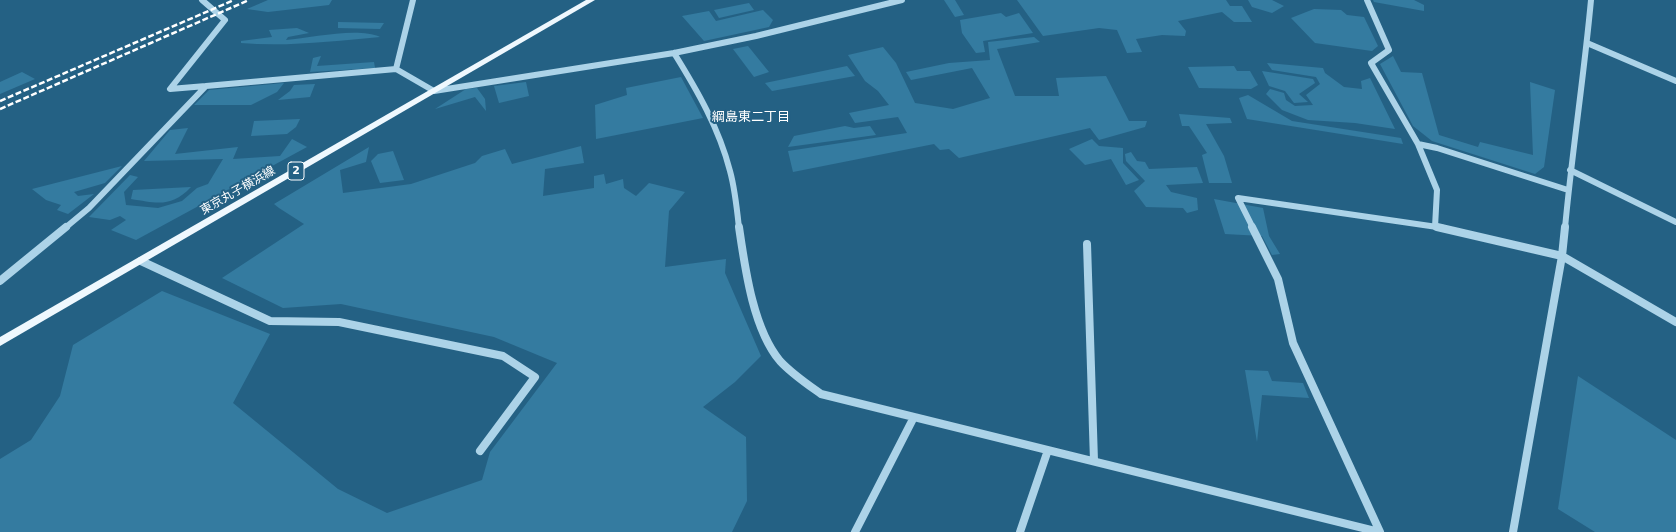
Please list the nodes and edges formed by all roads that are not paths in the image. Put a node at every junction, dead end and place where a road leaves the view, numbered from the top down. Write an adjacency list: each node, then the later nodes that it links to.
1 (202, 0): 11 (street)
2 (413, 0): 9 (street)
3 (591, 0): 12 (main road, 東京丸子横浜線 / 2)
4 (902, 0): 8 (street)
5 (1367, 0): 13 (street)
6 (1591, 0): 7 (street)
7 (1587, 43): 10 (street); 14 (street)
8 (674, 53): 12 (street); 24 (street)
9 (396, 69): 11 (street); 12 (street)
10 (1676, 80)
11 (206, 86): 21 (street)
12 (434, 91): 20 (main road, 東京丸子横浜線 / 2)
13 (1418, 144): 15 (street); 17 (street)
14 (1570, 170): 15 (street); 16 (street)
15 (1568, 190): 19 (street)
16 (1676, 222)
17 (1435, 227): 19 (street); 30 (street)
18 (1087, 244): 27 (street)
19 (1562, 256): 22 (street); 31 (street)
20 (140, 261): 23 (main road, 東京丸子横浜線 / 2); 26 (street)
21 (0, 281)
22 (1676, 322)
23 (0, 342)
24 (914, 417): 25 (street); 28 (street)
25 (1048, 450): 27 (street); 29 (street)
26 (480, 451)
27 (1094, 461): 30 (street)
28 (855, 532)
29 (1020, 532)
30 (1379, 532)
31 (1513, 532)

